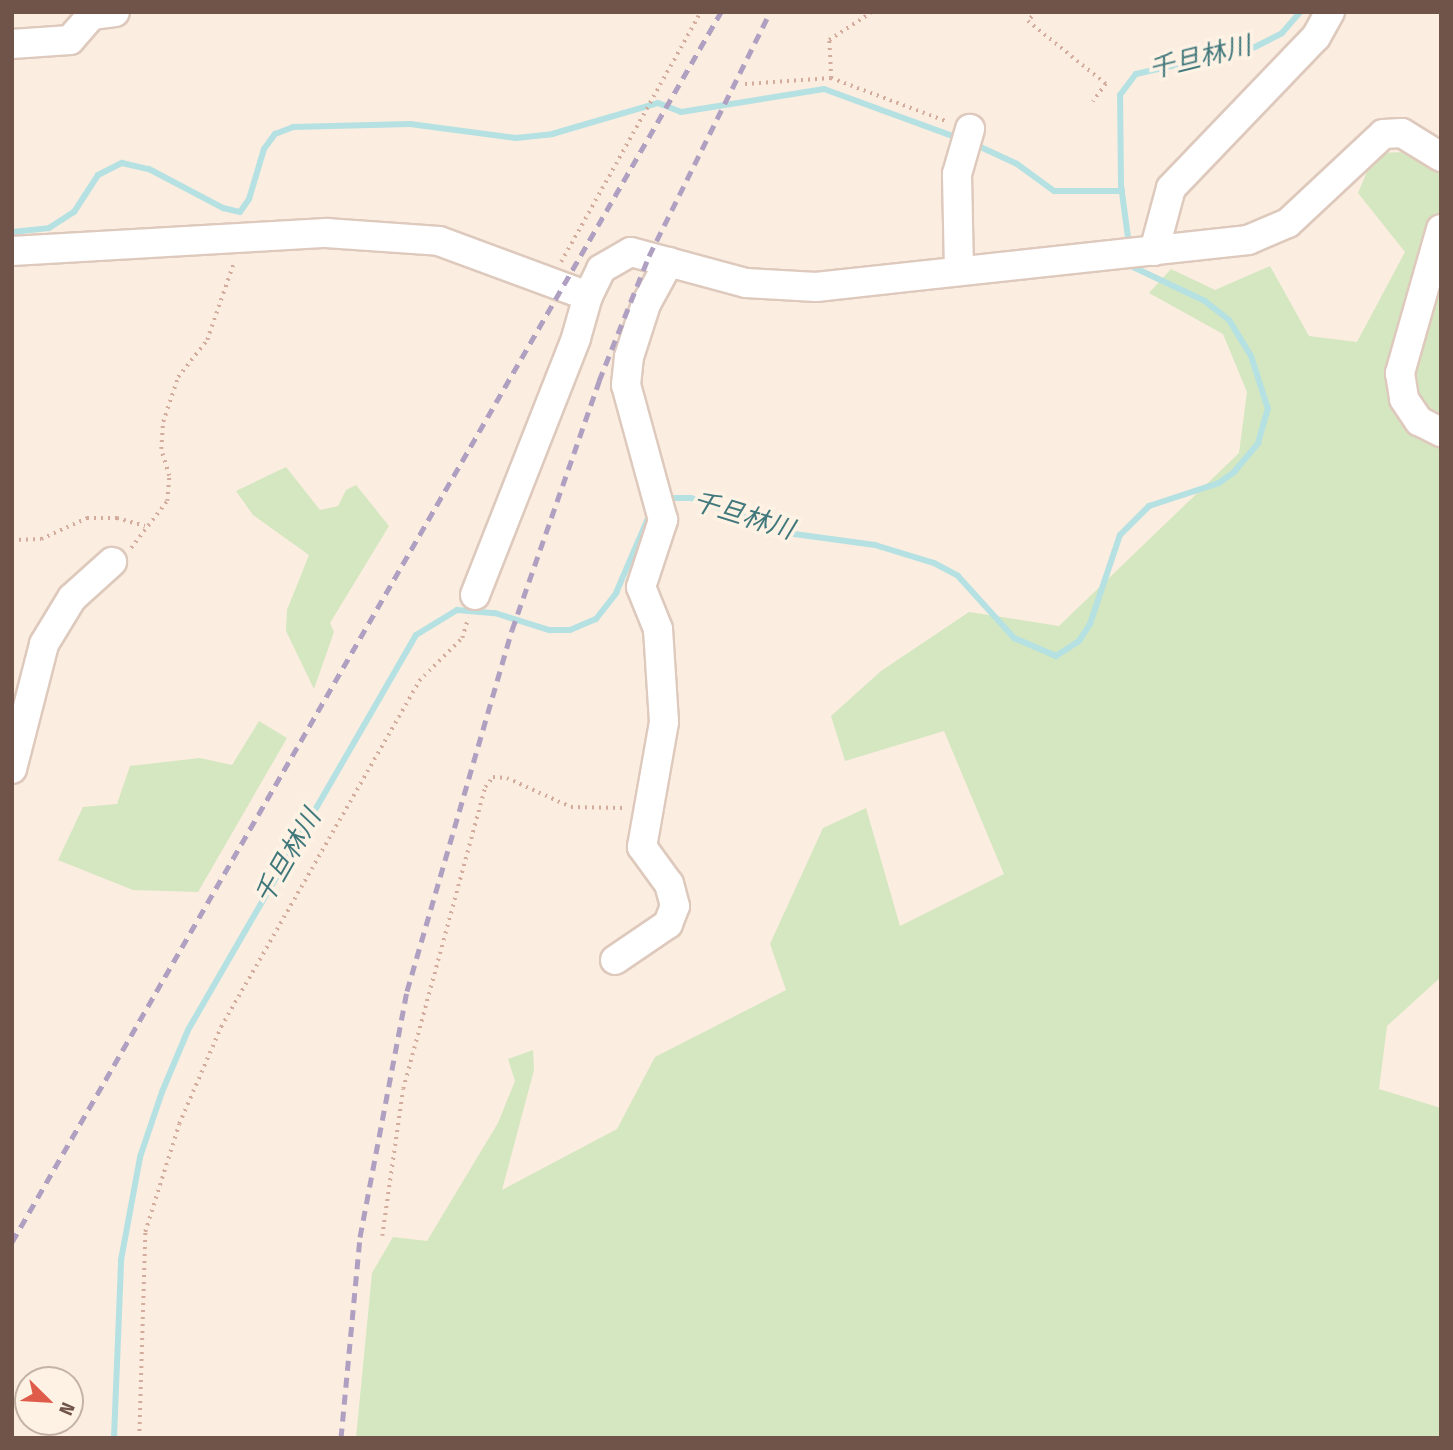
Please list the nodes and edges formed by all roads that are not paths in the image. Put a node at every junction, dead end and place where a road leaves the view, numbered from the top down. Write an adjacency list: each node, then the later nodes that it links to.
1 (115, 12): 3 (street)
2 (1330, 12): 8 (street)
3 (12, 44)
4 (967, 140): 10 (street)
5 (1441, 157): 8 (street)
6 (1441, 229): 12 (street)
7 (12, 251): 11 (street)
8 (1150, 251): 10 (street)
9 (669, 262): 10 (street); 11 (street); 16 (street)
10 (959, 271)
11 (588, 296): 14 (street)
12 (1441, 432)
13 (112, 562): 15 (street)
14 (475, 595)
15 (12, 769)
16 (615, 960)

